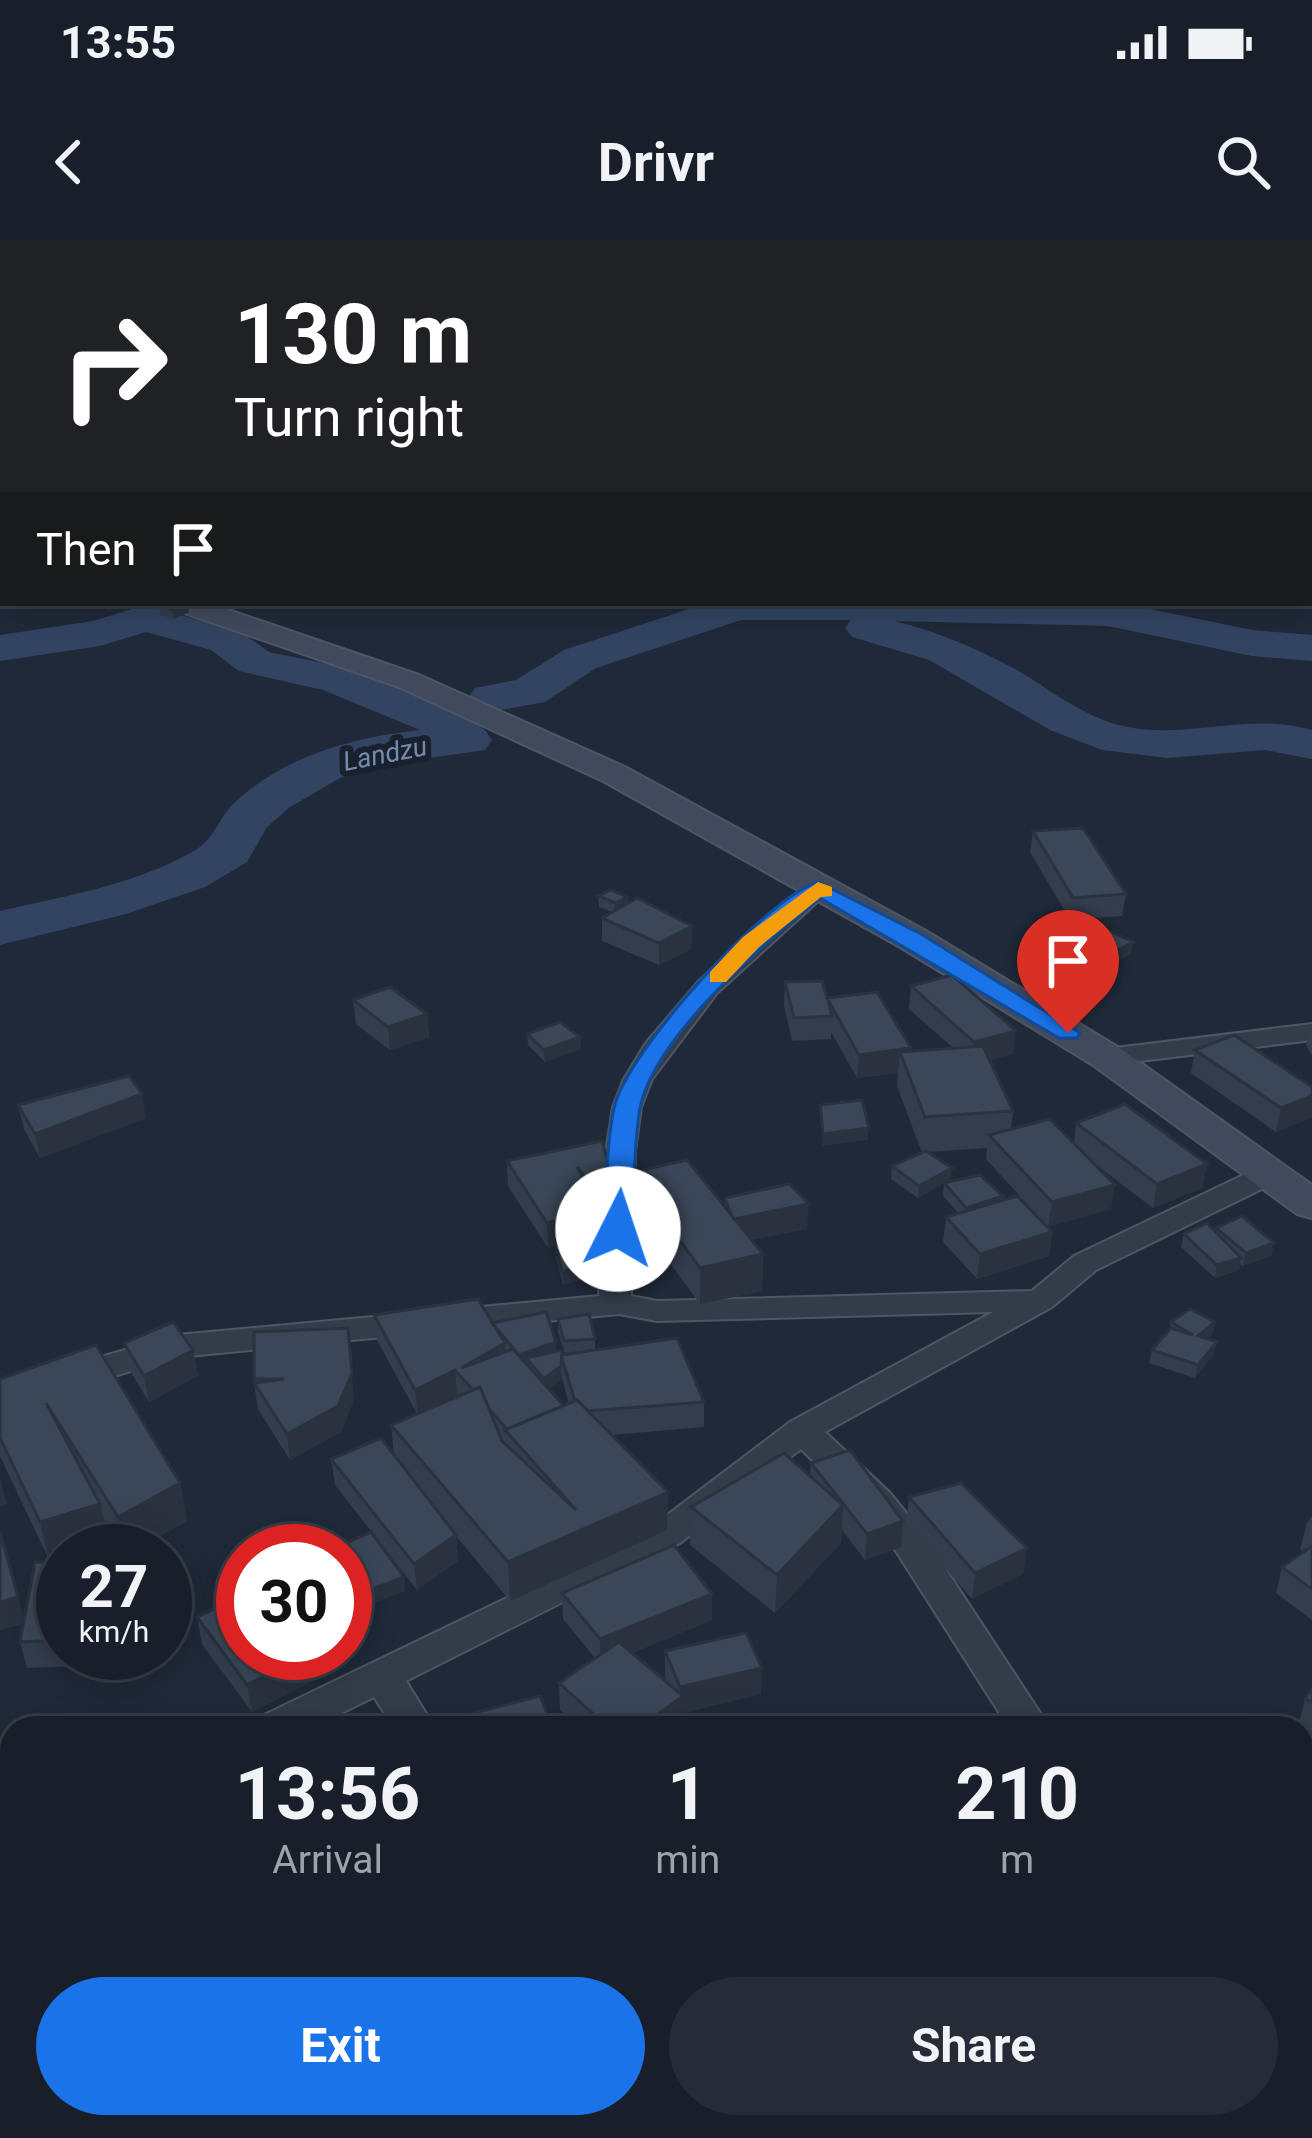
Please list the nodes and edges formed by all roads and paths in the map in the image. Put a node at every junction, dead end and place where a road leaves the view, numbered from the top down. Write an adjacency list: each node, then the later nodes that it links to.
1 (191, 606): 2 (main road)
2 (818, 888): 4 (main road); 8 (street)
3 (1312, 1032): 4 (street)
4 (1106, 1057): 5 (main road)
5 (1269, 1174): 6 (main road); 7 (street)
6 (1312, 1204)
7 (1041, 1300): 8 (street); 10 (street)
8 (619, 1304): 9 (street)
9 (0, 1398)
10 (802, 1430): 11 (street); 14 (street)
11 (381, 1676): 12 (street); 13 (street)
12 (299, 1716)
13 (407, 1716)
14 (1022, 1716)

